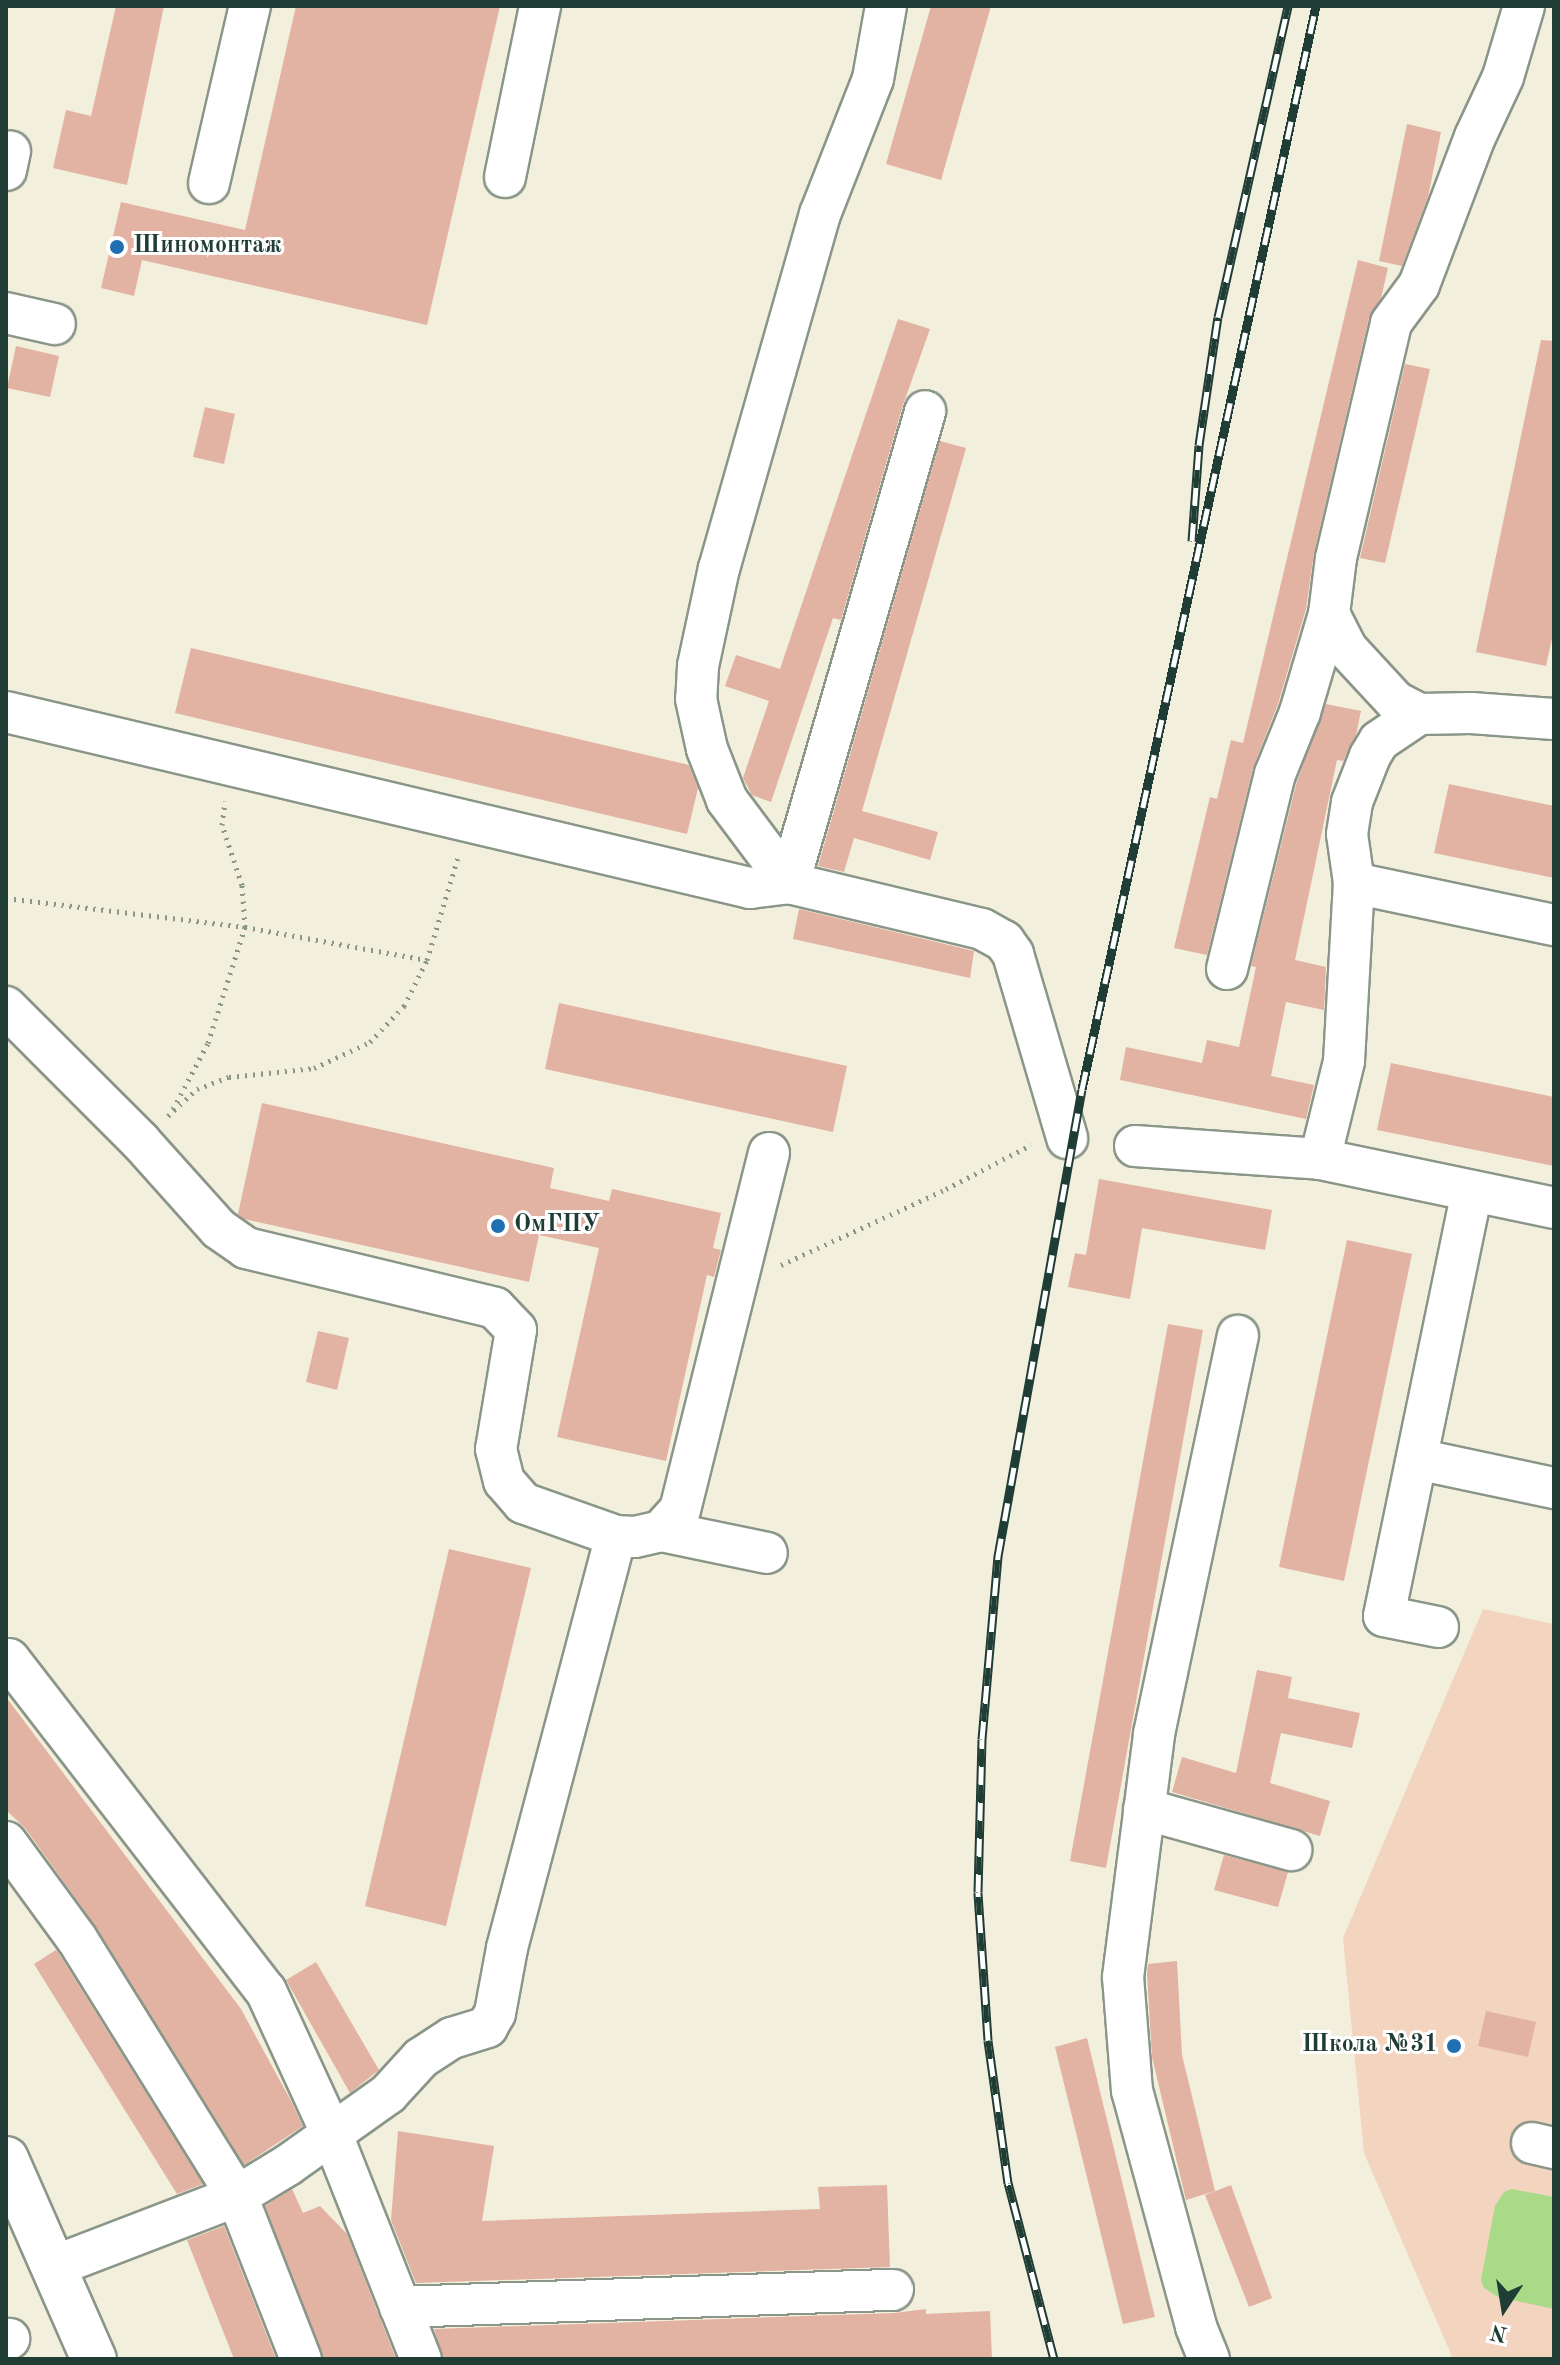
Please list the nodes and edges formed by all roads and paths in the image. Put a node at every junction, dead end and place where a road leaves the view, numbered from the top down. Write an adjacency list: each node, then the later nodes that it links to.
1 (250, 6): 6 (lane)
2 (540, 6): 5 (lane)
3 (886, 6): 18 (lane)
4 (1524, 6): 10 (lane)
5 (505, 177)
6 (209, 183)
7 (6, 313): 8 (lane)
8 (55, 324)
9 (925, 411): 18 (lane)
10 (1329, 614): 11 (lane); 24 (lane)
11 (1382, 689): 13 (lane); 15 (lane)
12 (6, 712): 18 (lane)
13 (1419, 714): 14 (lane); 15 (lane)
14 (1554, 719)
15 (1379, 741): 19 (lane)
16 (222, 825): 22 (path)
17 (454, 877): 23 (path)
18 (789, 883): 27 (lane)
19 (1354, 883): 21 (lane); 31 (lane)
20 (6, 898): 22 (path)
21 (1554, 925)
22 (245, 927): 23 (path); 26 (path)
23 (427, 960): 26 (path)
24 (1227, 969)
25 (6, 1007): 28 (lane)
26 (169, 1115): 28 (path)
27 (1067, 1138): 34 (path)
28 (140, 1141): 39 (lane)
29 (1135, 1146): 31 (lane)
30 (769, 1153): 34 (lane)
31 (1320, 1159): 32 (lane)
32 (1472, 1191): 33 (lane); 36 (lane)
33 (1554, 1208)
34 (736, 1286): 38 (lane)
35 (1238, 1336): 43 (lane)
36 (1417, 1459): 37 (lane); 41 (lane)
37 (1554, 1488)
38 (661, 1531): 39 (lane); 40 (lane)
39 (616, 1536): 46 (lane)
40 (767, 1553)
41 (1438, 1627)
42 (9, 1659): 46 (lane)
43 (1144, 1809): 45 (lane); 55 (lane)
44 (6, 1842): 48 (lane)
45 (1291, 1850)
46 (331, 2132): 48 (lane); 51 (lane)
47 (6, 2159): 49 (main road)
48 (237, 2196): 49 (lane); 53 (lane)
49 (52, 2267): 52 (main road)
50 (893, 2290): 51 (lane)
51 (400, 2307): 54 (lane)
52 (94, 2359)
53 (301, 2359)
54 (421, 2359)
55 (1209, 2359)

